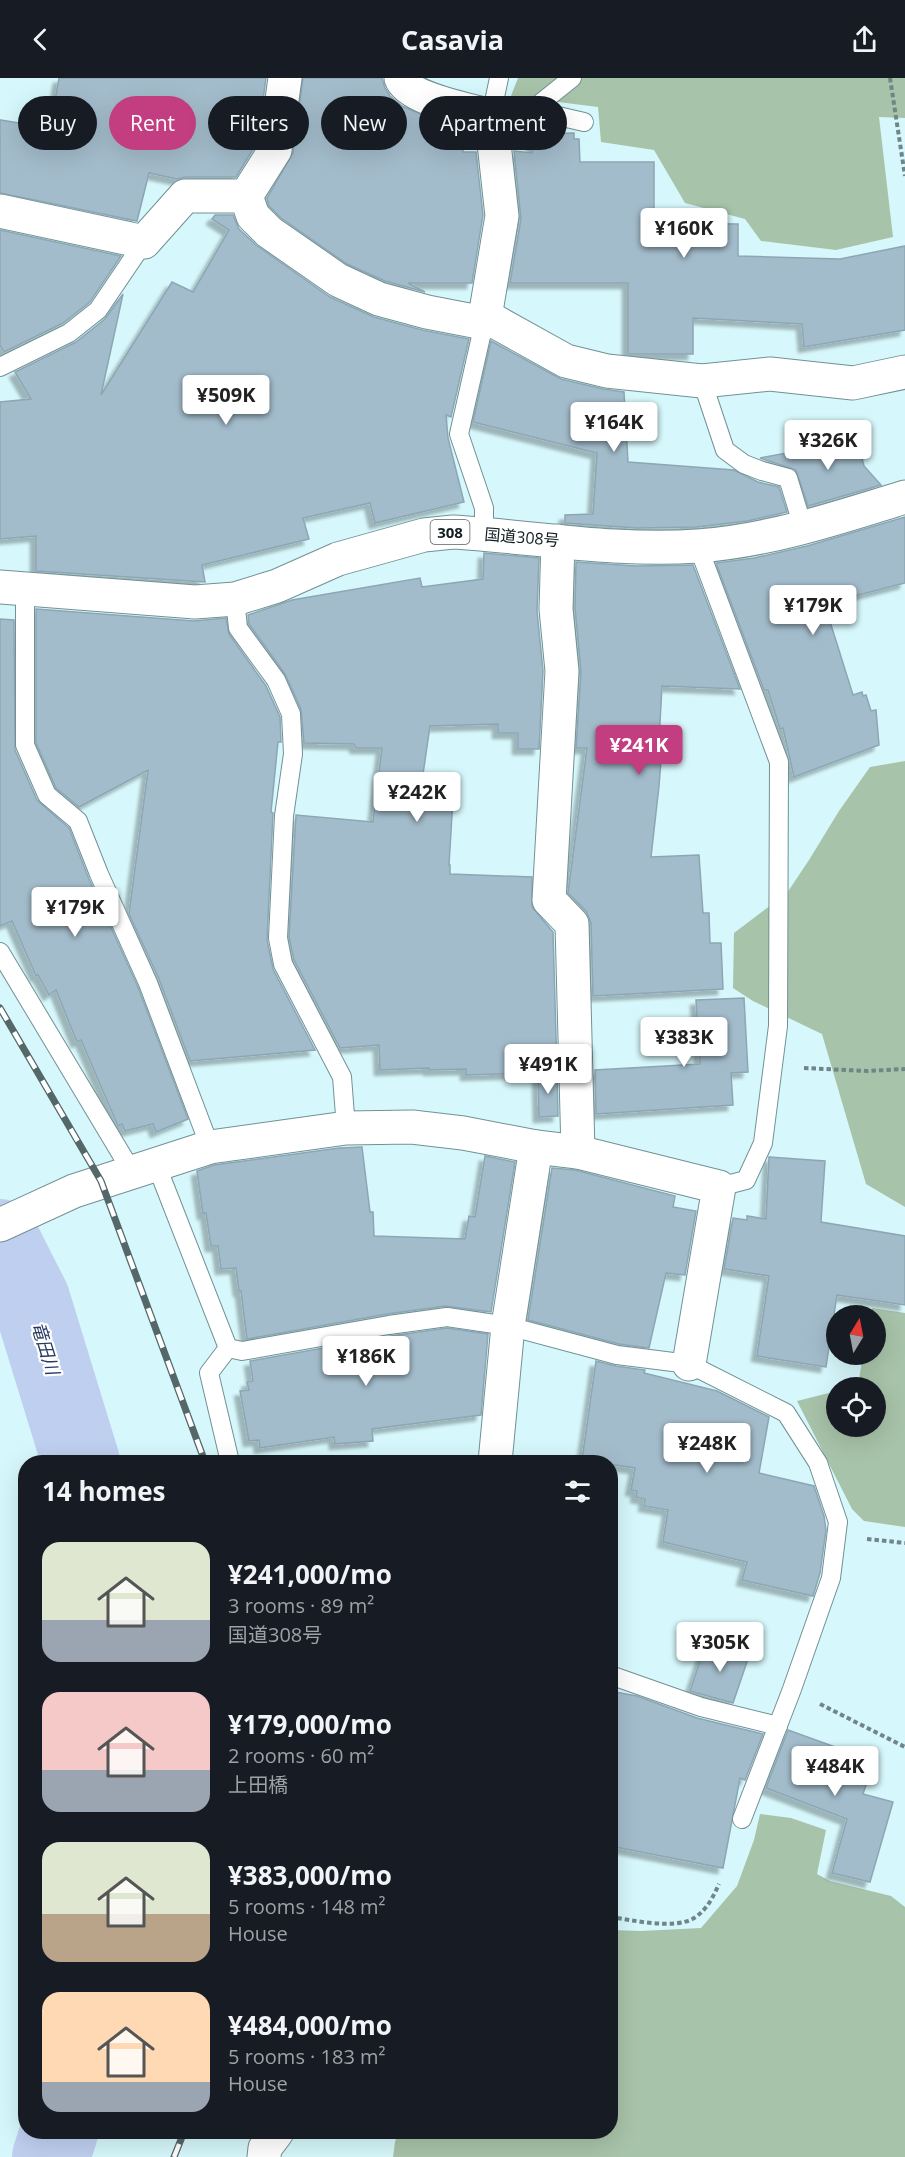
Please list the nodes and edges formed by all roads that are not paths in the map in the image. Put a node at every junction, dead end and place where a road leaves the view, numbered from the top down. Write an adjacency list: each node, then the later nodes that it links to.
1 (285, 78): 11 (main road)
2 (401, 78): 5 (main road)
3 (499, 78): 6 (lane)
4 (572, 78): 7 (lane)
5 (421, 96)
6 (495, 96)
7 (550, 96)
8 (567, 118): 9 (lane)
9 (584, 122)
10 (495, 150): 14 (main road)
11 (246, 196): 13 (main road); 14 (main road)
12 (0, 211): 13 (main road)
13 (144, 242): 15 (lane)
14 (484, 319): 17 (main road); 20 (lane)
15 (0, 367)
16 (905, 372): 17 (main road)
17 (702, 381): 19 (lane)
18 (905, 497): 19 (main road, 国道308号 / 308)
19 (803, 527): 22 (main road, 国道308号 / 308)
20 (484, 534): 21 (main road, 国道308号 / 308); 24 (main road, 国道308号 / 308)
21 (558, 541): 22 (main road, 国道308号 / 308); 29 (main road)
22 (698, 546): 31 (lane)
23 (13, 589): 24 (main road, 国道308号 / 308); 27 (lane)
24 (235, 599): 26 (lane)
25 (0, 952): 30 (lane)
26 (346, 1128): 27 (main road); 28 (main road)
27 (210, 1147): 30 (main road)
28 (536, 1147): 29 (main road); 33 (main road)
29 (578, 1152): 31 (main road)
30 (144, 1168): 32 (main road); 34 (lane)
31 (719, 1187): 35 (main road)
32 (0, 1225)
33 (508, 1326): 34 (lane); 35 (lane); 37 (main road)
34 (228, 1348): 36 (lane)
35 (689, 1364): 39 (lane)
36 (228, 1455)
37 (496, 1455)
38 (618, 1678): 39 (lane)
39 (778, 1726): 40 (lane)
40 (742, 1819)
41 (272, 2139): 42 (main road)
42 (264, 2157)

